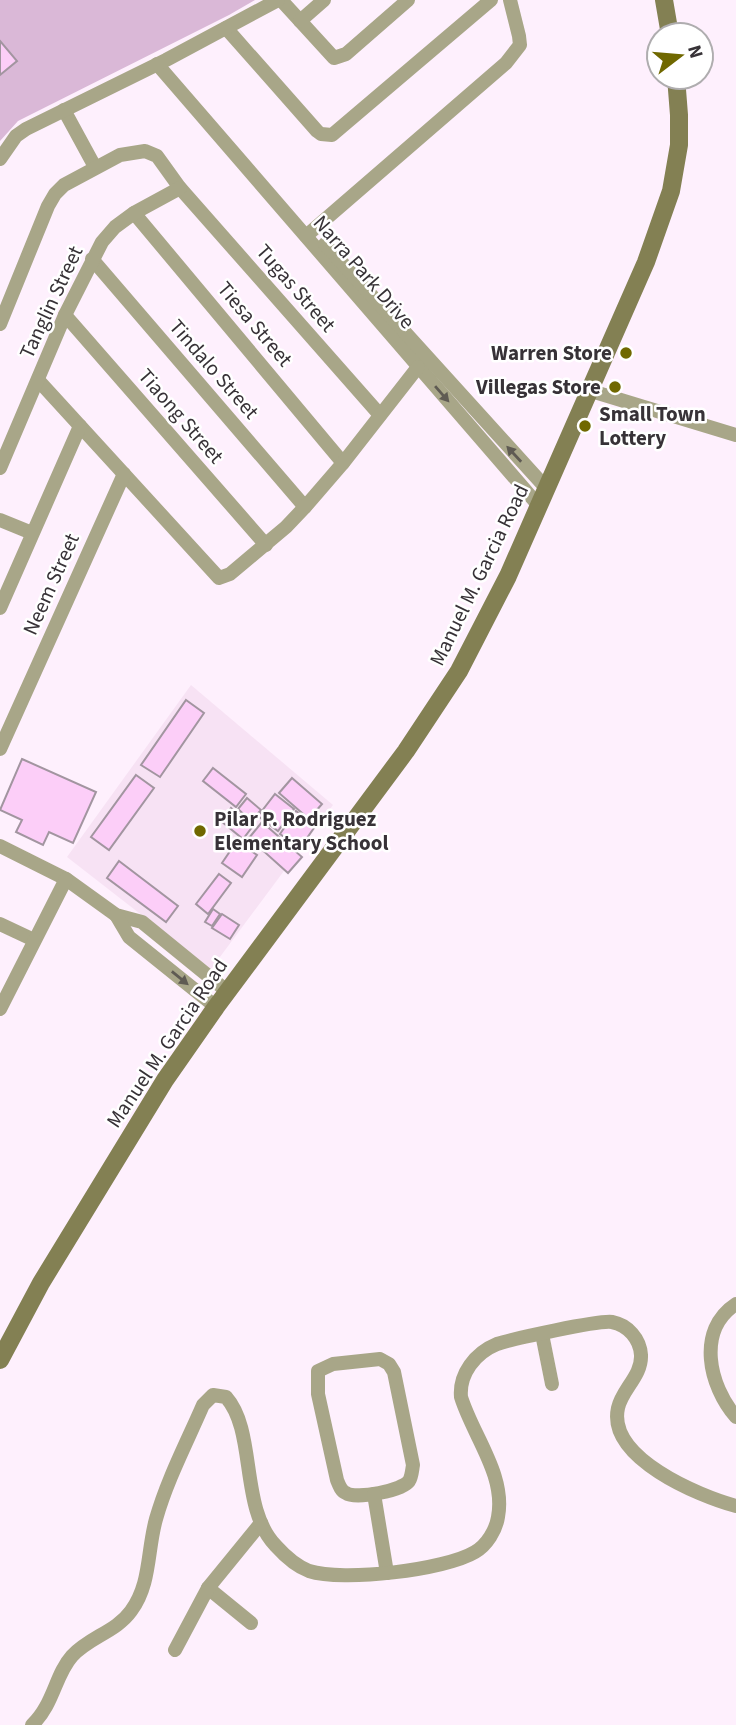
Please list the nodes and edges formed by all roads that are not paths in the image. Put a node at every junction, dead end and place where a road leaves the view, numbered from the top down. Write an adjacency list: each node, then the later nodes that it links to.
1 (280, 0): 7 (street); 9 (street)
2 (324, 0): 7 (street)
3 (408, 0): 7 (street)
4 (491, 0): 9 (street)
5 (510, 0): 17 (street)
6 (664, 0): 8 (main road)
7 (300, 21)
8 (668, 21)
9 (226, 28): 10 (street)
10 (161, 62): 12 (street); 17 (street, Narra Park Drive)
11 (677, 91): 23 (main road, Manuel M. Garcia Road)
12 (64, 110): 13 (street); 14 (street)
13 (0, 159)
14 (95, 167): 15 (street, Tugas Street); 20 (street)
15 (180, 188): 16 (street, Tanglin Street); 24 (street, Tugas Street)
16 (134, 213): 18 (street, Tanglin Street); 27 (street, Tiesa Street)
17 (309, 233): 21 (street, Narra Park Drive); 30 (street, Narra Park Drive, one-way to 17)
18 (92, 259): 19 (street, Tanglin Street); 32 (street, Tindalo Street)
19 (65, 315): 22 (street, Tanglin Street); 35 (street, Tiaong Street)
20 (0, 324)
21 (418, 367): 24 (street); 31 (street, Narra Park Drive, one-way to 31)
22 (38, 380): 25 (street); 28 (street, Tanglin Street)
23 (588, 390): 26 (street); 30 (main road, Manuel M. Garcia Road)
24 (380, 415): 27 (street)
25 (80, 426): 29 (street); 34 (street)
26 (736, 435)
27 (343, 463): 32 (street)
28 (0, 468)
29 (124, 474): 35 (street); 38 (street, Neem Street)
30 (547, 489): 31 (main road, Manuel M. Garcia Road)
31 (539, 506): 44 (main road, Manuel M. Garcia Road)
32 (305, 507): 35 (street)
33 (0, 520): 34 (street)
34 (32, 533): 36 (street)
35 (266, 545)
36 (5, 585): 37 (street)
37 (0, 608)
38 (0, 749)
39 (0, 846): 40 (street)
40 (66, 879): 41 (street); 43 (street)
41 (116, 915): 44 (street); 45 (street, one-way to 45)
42 (0, 924): 43 (street)
43 (34, 940): 46 (street)
44 (228, 992): 45 (main road, Manuel M. Garcia Road)
45 (216, 1007): 49 (main road, Manuel M. Garcia Road)
46 (0, 1009)
47 (736, 1304): 51 (street)
48 (542, 1335): 50 (street); 53 (street); 55 (street)
49 (0, 1360)
50 (552, 1384)
51 (736, 1417)
52 (374, 1494): 52 (street); 55 (street)
53 (736, 1506)
54 (261, 1523): 55 (street); 56 (street); 59 (street)
55 (387, 1573)
56 (208, 1588): 57 (street); 58 (street)
57 (251, 1623)
58 (175, 1650)
59 (32, 1725)

